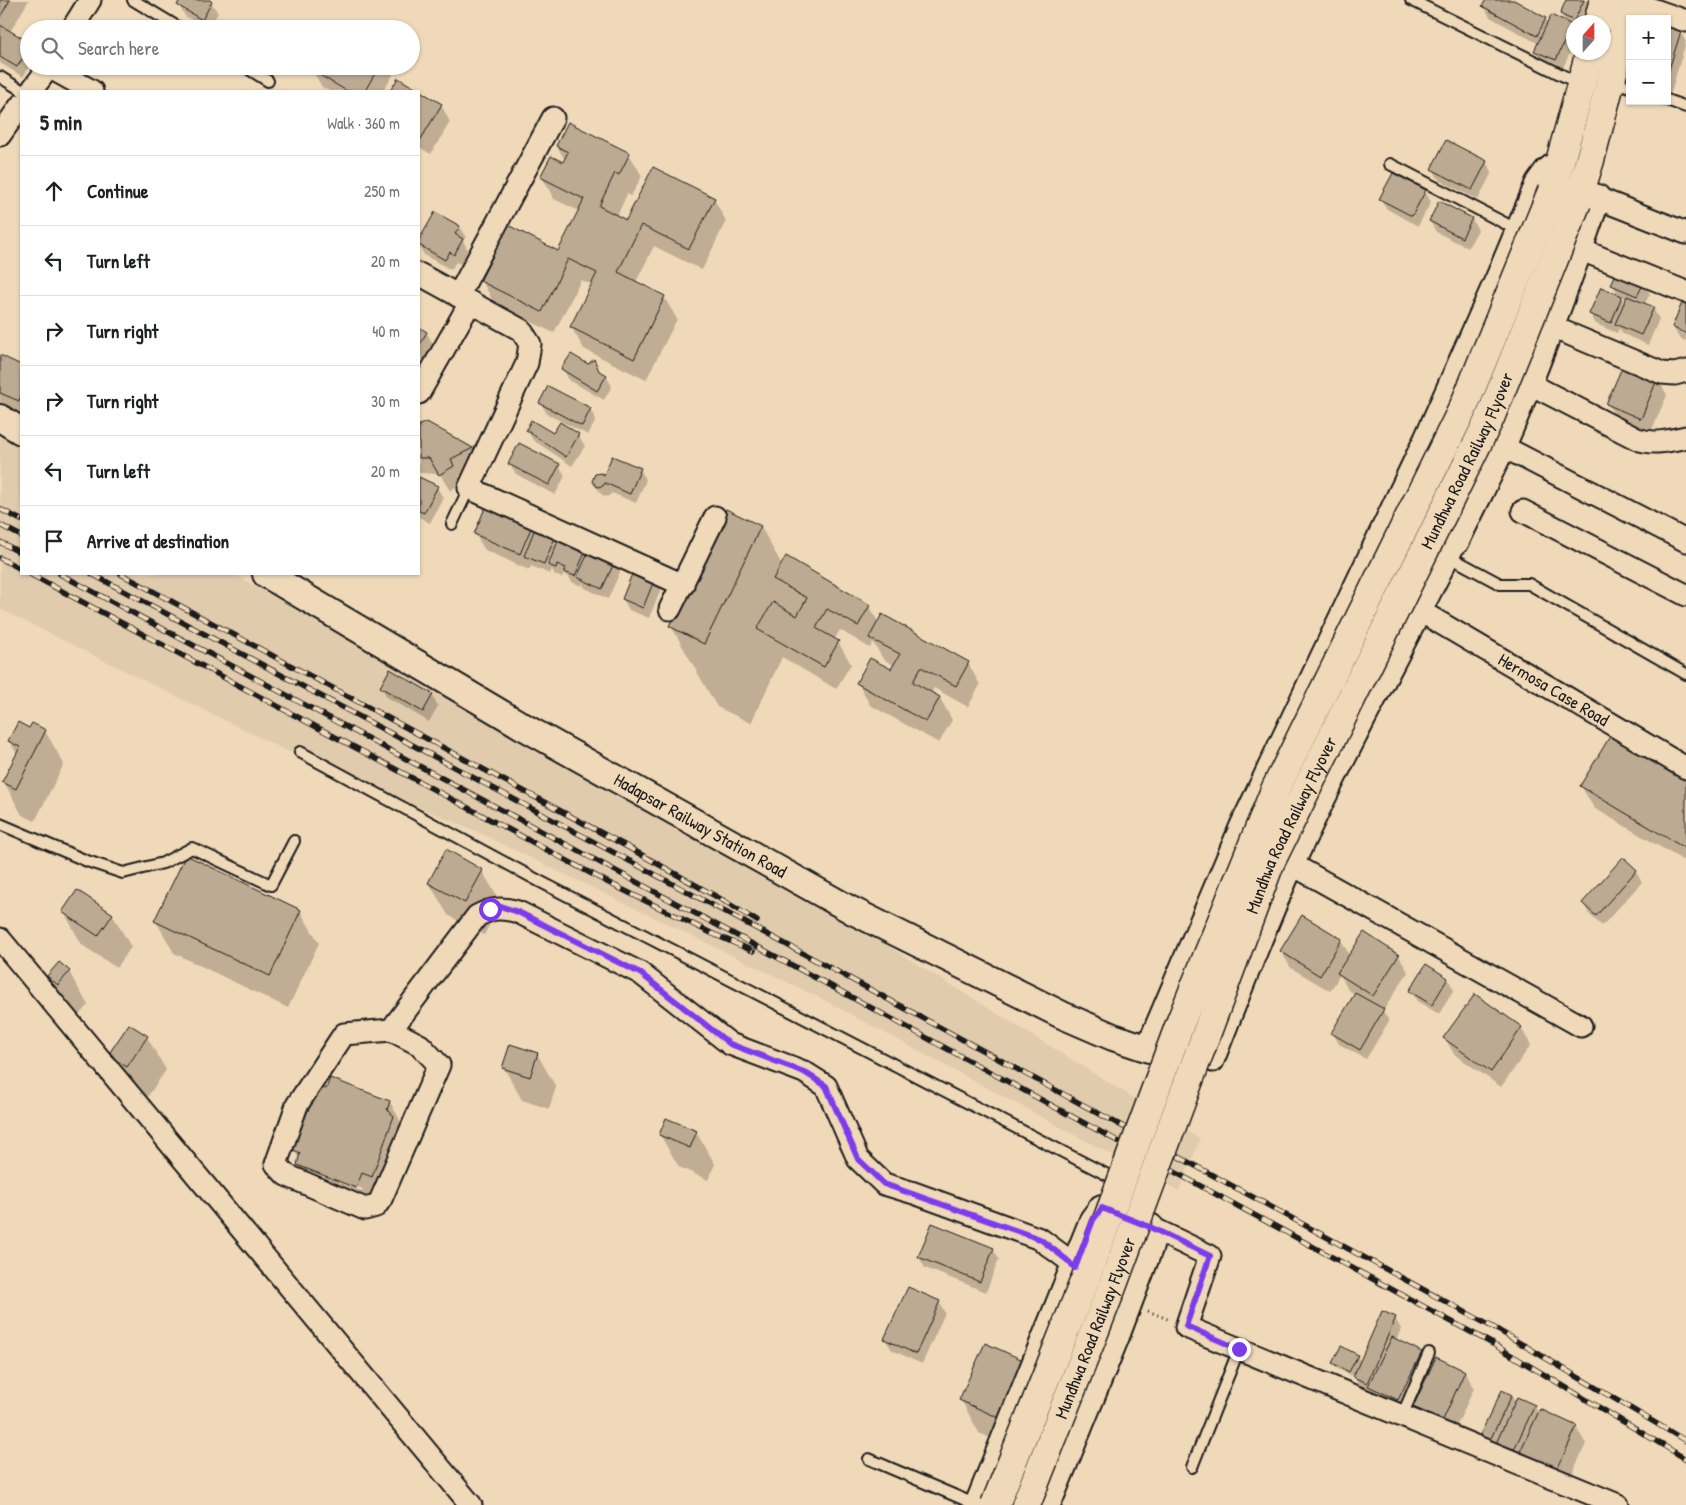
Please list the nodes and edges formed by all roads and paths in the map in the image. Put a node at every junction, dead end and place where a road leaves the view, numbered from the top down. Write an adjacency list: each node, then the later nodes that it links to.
1 (90, 0): 7 (street)
2 (133, 0): 8 (lane)
3 (1411, 0): 16 (lane)
4 (1604, 0): 6 (highway)
5 (1632, 1): 9 (street); 17 (highway, Mundhwa Road Railway Flyover)
6 (1600, 15)
7 (78, 20)
8 (166, 20)
9 (1686, 21)
10 (1588, 60): 16 (highway, Mundhwa Road Railway Flyover)
11 (43, 75): 19 (street)
12 (63, 75): 20 (street)
13 (258, 75): 15 (lane)
14 (0, 78): 18 (lane)
15 (268, 81)
16 (1582, 84): 26 (highway, Mundhwa Road Railway Flyover)
17 (1620, 84): 28 (highway, Mundhwa Road Railway Flyover)
18 (21, 90)
19 (32, 90)
20 (90, 90)
21 (1671, 101): 23 (lane)
22 (20, 106): 25 (street)
23 (1686, 107)
24 (553, 118): 34 (street)
25 (2, 127)
26 (1560, 162): 29 (street); 76 (highway, Mundhwa Road Railway Flyover, bridge)
27 (1390, 164): 29 (lane)
28 (1585, 197): 30 (street); 31 (street); 77 (highway, Mundhwa Road Railway Flyover, bridge)
29 (1519, 231): 44 (street)
30 (1686, 233)
31 (1579, 249): 33 (street); 35 (street)
32 (420, 275): 34 (street)
33 (1686, 292)
34 (464, 299): 38 (street); 43 (street)
35 (1550, 326): 36 (street); 37 (street)
36 (1686, 371)
37 (1528, 383): 41 (street); 42 (street)
38 (420, 392)
39 (0, 418): 40 (street)
40 (20, 430)
41 (1686, 438)
42 (1502, 446): 48 (street); 49 (street)
43 (469, 488): 47 (lane); 51 (street)
44 (1394, 510): 49 (street); 50 (street, Hadapsar Railway Station Road)
45 (1523, 511): 52 (street)
46 (715, 517): 51 (street)
47 (452, 524)
48 (1686, 541)
49 (1452, 548): 54 (street); 55 (lane)
50 (268, 575)
51 (683, 585): 53 (street)
52 (1686, 595)
53 (670, 609)
54 (1420, 612): 57 (street, Hermosa Case Road); 60 (street)
55 (1686, 674)
56 (300, 752): 65 (lane)
57 (1686, 768)
58 (0, 824): 59 (lane)
59 (294, 841)
60 (1293, 865): 62 (street); 64 (street)
61 (0, 939): 74 (street)
62 (1581, 1026)
63 (391, 1030): 63 (street); 66 (street)
64 (1213, 1061)
65 (1150, 1227): 66 (street); 67 (street); 68 (street)
66 (1075, 1268): 75 (street)
67 (1129, 1304): 68 (path); 78 (street)
68 (1186, 1326): 69 (street)
69 (1239, 1349): 71 (street); 73 (lane)
70 (1429, 1353): 71 (lane)
71 (1402, 1416): 79 (street)
72 (869, 1458): 75 (lane)
73 (1192, 1467)
74 (471, 1505)
75 (978, 1505)
76 (995, 1505)
77 (1026, 1505)
78 (1048, 1505)
79 (1618, 1505)

